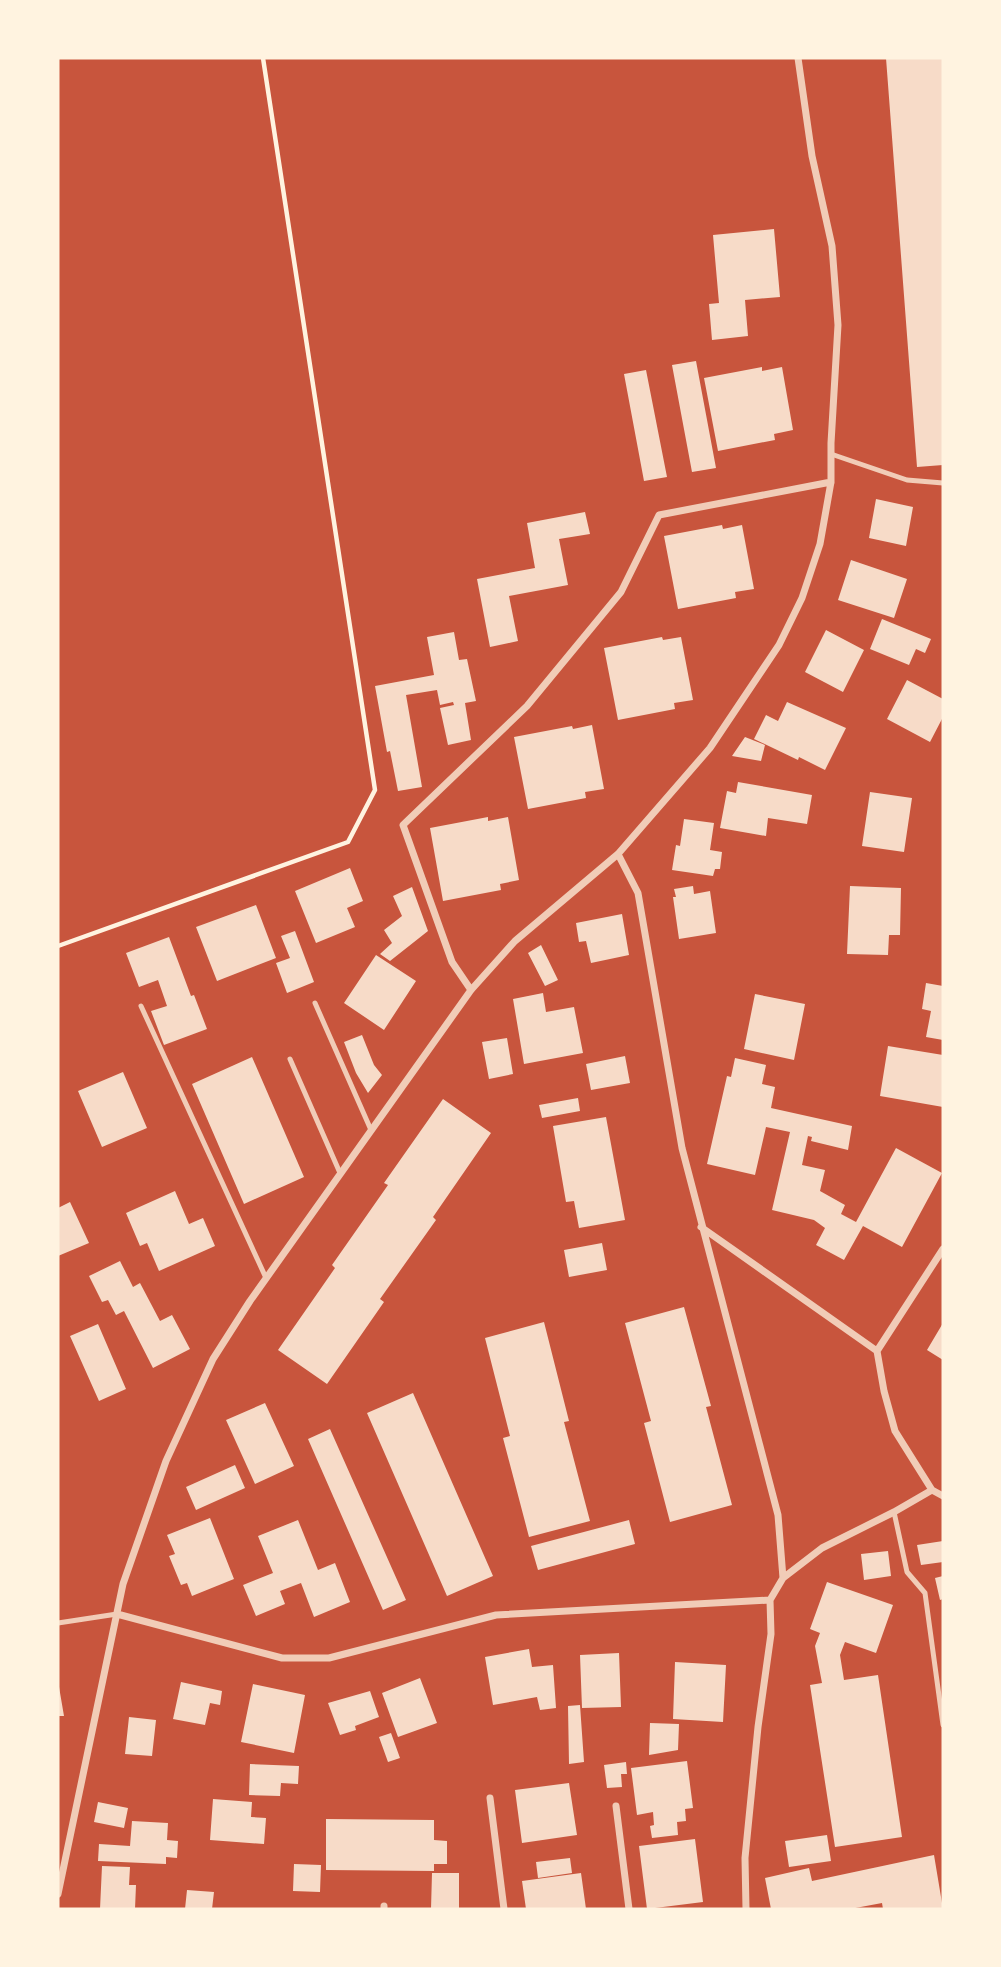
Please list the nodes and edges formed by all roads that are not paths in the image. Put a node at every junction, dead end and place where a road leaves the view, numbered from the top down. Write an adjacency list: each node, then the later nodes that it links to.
1 (798, 58): 2 (street)
2 (831, 454): 3 (street); 4 (lane)
3 (831, 482): 5 (street); 6 (street)
4 (943, 483)
5 (618, 854): 6 (street); 12 (street)
6 (471, 990): 10 (street)
7 (315, 1003): 10 (lane)
8 (141, 1006): 14 (lane)
9 (290, 1059): 11 (lane)
10 (371, 1130): 11 (street)
11 (340, 1173): 14 (street)
12 (701, 1227): 15 (street); 19 (street)
13 (943, 1250): 15 (street)
14 (266, 1278): 21 (street)
15 (877, 1351): 16 (street)
16 (932, 1490): 17 (street); 18 (street)
17 (943, 1496)
18 (894, 1512): 19 (street); 23 (lane)
19 (783, 1578): 20 (street)
20 (770, 1600): 21 (street); 29 (street)
21 (117, 1614): 22 (lane); 26 (street)
22 (58, 1623)
23 (943, 1726)
24 (490, 1798): 27 (street)
25 (616, 1806): 28 (street)
26 (58, 1894)
27 (504, 1909)
28 (629, 1909)
29 (746, 1909)

